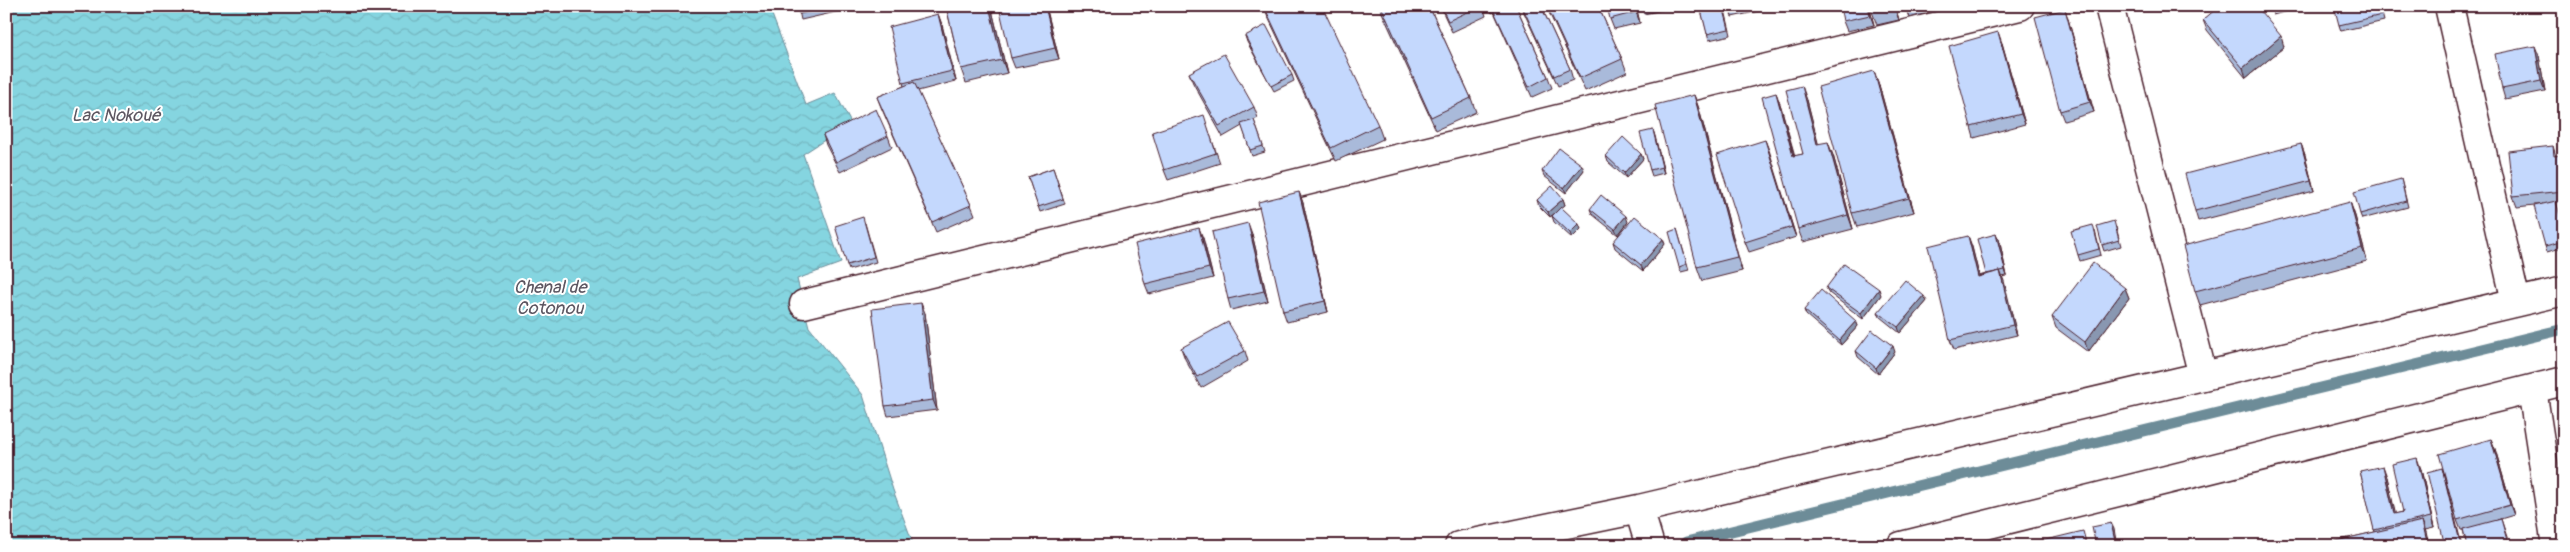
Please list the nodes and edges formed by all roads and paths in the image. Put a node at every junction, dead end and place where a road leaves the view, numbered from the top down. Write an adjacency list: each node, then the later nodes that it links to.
1 (2020, 6): 6 (street)
2 (2109, 6): 7 (street)
3 (2449, 6): 5 (street)
4 (2564, 291): 5 (street)
5 (2516, 302): 7 (street)
6 (804, 304)
7 (2203, 376): 10 (street)
8 (2564, 381): 9 (street)
9 (2532, 389): 13 (street); 14 (street)
10 (1639, 510): 11 (street); 12 (street)
11 (1459, 546)
12 (1650, 546)
13 (1901, 546)
14 (2556, 546)

